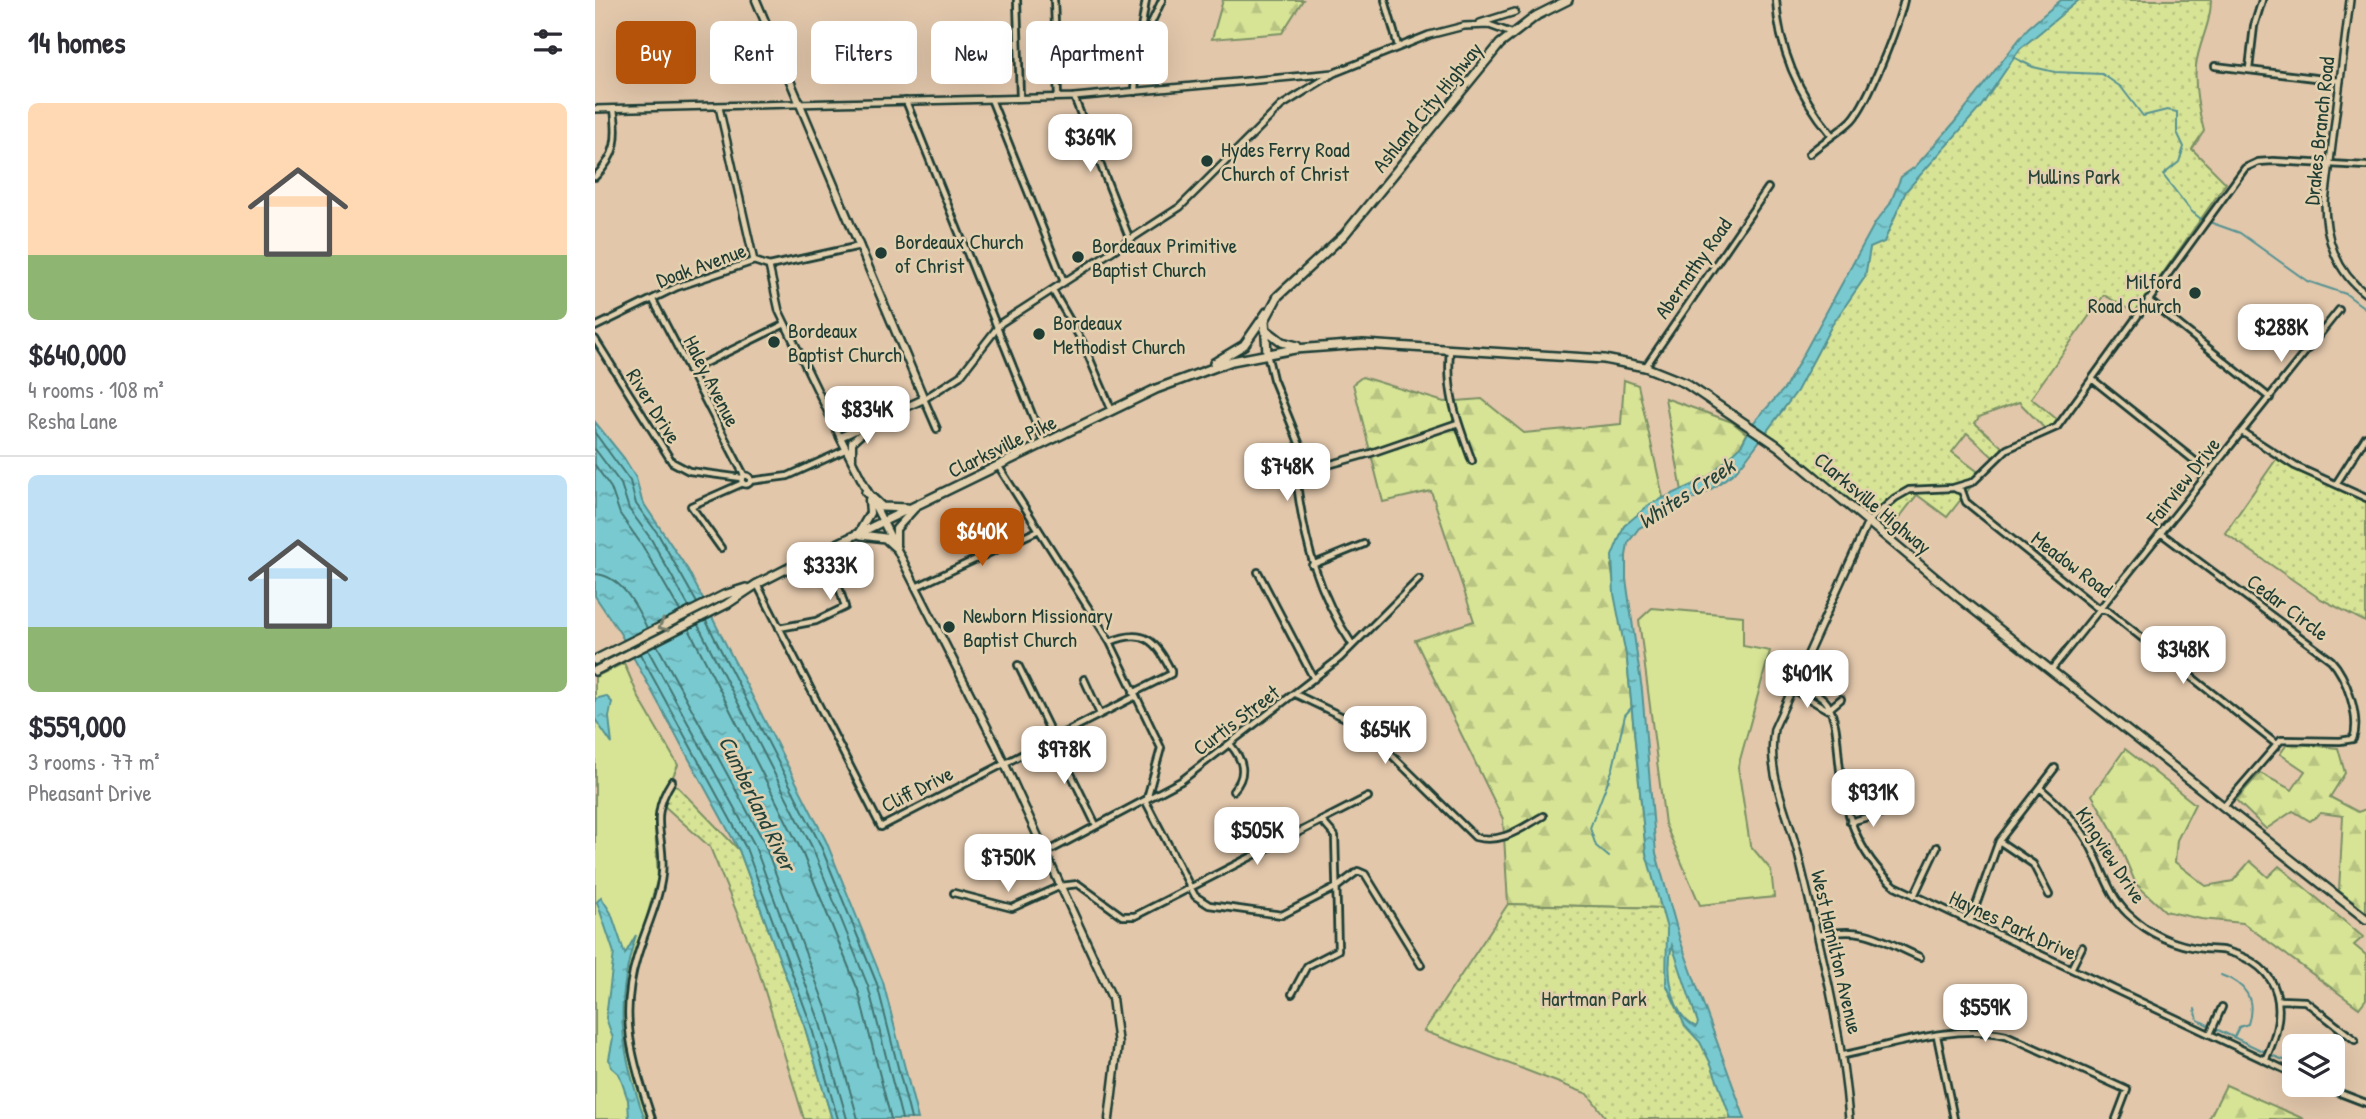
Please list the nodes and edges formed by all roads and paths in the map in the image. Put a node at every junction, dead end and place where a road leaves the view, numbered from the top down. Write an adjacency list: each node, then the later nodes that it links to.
1 (756, 0): 29 (main road)
2 (1017, 0): 26 (street)
3 (1054, 0): 24 (street)
4 (1146, 0): 13 (street)
5 (1162, 0): 14 (street)
6 (1385, 0): 17 (street)
7 (1568, 0): 16 (main road, Ashland City Highway)
8 (1776, 0): 33 (street)
9 (1904, 0): 33 (street)
10 (2262, 0): 19 (street)
11 (2350, 0): 21 (street, Drakes Branch Road)
12 (1515, 12): 15 (street)
13 (1142, 21)
14 (1152, 21)
15 (1473, 26): 16 (street); 17 (street)
16 (1511, 33): 49 (main road, Ashland City Highway)
17 (1398, 46): 20 (street)
18 (2215, 66): 19 (street)
19 (2249, 69): 21 (street)
20 (1332, 75): 23 (street); 39 (street)
21 (2340, 81): 35 (street, Drakes Branch Road)
22 (1135, 84): 23 (street)
23 (1135, 92): 25 (street)
24 (1058, 97): 25 (street); 26 (street)
25 (1074, 97): 39 (street)
26 (1020, 98): 27 (street)
27 (991, 99): 28 (street); 43 (street)
28 (906, 100): 29 (street); 51 (street)
29 (800, 103): 30 (street); 40 (main road)
30 (719, 107): 32 (street); 41 (street)
31 (595, 108): 32 (street)
32 (614, 109): 37 (street)
33 (1831, 134): 34 (street)
34 (1809, 153)
35 (2330, 162): 36 (street); 45 (street, Drakes Branch Road); 47 (street)
36 (2366, 166)
37 (595, 177)
38 (1768, 188): 58 (street, Abernathy Road)
39 (1130, 241): 43 (street)
40 (861, 246): 42 (street, Doak Avenue); 62 (main road)
41 (754, 261): 42 (street, Doak Avenue); 46 (street, Doak Avenue)
42 (769, 266): 50 (street)
43 (1064, 282): 44 (street)
44 (1053, 291): 51 (street); 66 (street)
45 (2366, 294)
46 (653, 300): 52 (street, Doak Avenue); 59 (street, Haley Avenue)
47 (2148, 300): 61 (street); 63 (street)
48 (2339, 310): 63 (street, Fairview Drive)
49 (1268, 312): 53 (main road, Ashland City Highway); 60 (main road)
50 (785, 324): 59 (street); 71 (street)
51 (997, 326): 64 (street); 73 (street)
52 (595, 327)
53 (1265, 328): 55 (main road); 57 (main road, Ashland City Highway)
54 (595, 339): 80 (street, River Drive)
55 (1301, 348): 56 (main road, Clarksville Highway); 57 (main road, Clarksville Highway)
56 (1450, 348): 58 (main road, Clarksville Highway); 68 (street)
57 (1267, 353): 60 (main road, Clarksville Pike); 78 (street)
58 (1645, 367): 86 (main road, Clarksville Highway)
59 (689, 371): 80 (street, Haley Avenue)
60 (1198, 372): 66 (main road, Clarksville Pike)
61 (2092, 379): 79 (street); 82 (street)
62 (919, 386): 64 (main road); 65 (main road)
63 (2270, 398): 70 (street, Fairview Drive)
64 (925, 399): 65 (main road); 69 (street)
65 (909, 407): 67 (main road)
66 (1112, 411): 73 (main road, Clarksville Pike)
67 (875, 423): 71 (main road); 76 (main road)
68 (1458, 423): 75 (street); 78 (street)
69 (937, 429)
70 (2242, 432): 79 (street, Fairview Drive); 81 (street)
71 (840, 437): 74 (main road)
72 (2366, 438): 81 (street)
73 (1045, 445): 77 (main road, Clarksville Pike)
74 (845, 450): 76 (main road); 80 (street)
75 (1472, 461)
76 (853, 466): 83 (main road)
77 (999, 467): 85 (main road, Clarksville Pike); 88 (street)
78 (1310, 470): 95 (street)
79 (2210, 473): 89 (street, Fairview Drive)
80 (743, 479): 92 (street)
81 (2336, 484): 84 (street)
82 (1953, 488): 86 (street); 100 (street, Meadow Road)
83 (866, 492): 85 (main road); 87 (main road); 90 (main road)
84 (2366, 498)
85 (918, 506): 87 (main road, Clarksville Pike); 93 (main road)
86 (1868, 522): 106 (main road, Clarksville Highway); 110 (street, West Hamilton Avenue)
87 (882, 523): 90 (main road, Clarksville Pike); 93 (main road)
88 (1039, 530): 99 (street); 102 (street)
89 (2162, 534): 100 (street, Fairview Drive); 117 (street, Cedar Circle)
90 (857, 535): 93 (main road); 94 (main road, Clarksville Pike)
91 (1364, 544): 95 (street)
92 (721, 548)
93 (896, 548): 99 (main road)
94 (810, 557): 98 (main road, Clarksville Pike); 101 (street)
95 (1312, 565): 103 (street)
96 (1258, 572): 109 (street)
97 (1419, 579): 103 (street, Curtis Street)
98 (757, 584): 101 (street, Cliff Drive); 104 (main road, Clarksville Pike, one-way to 104); 107 (main road, Clarksville Pike)
99 (915, 587): 119 (main road)
100 (2100, 609): 106 (street, Fairview Drive); 117 (street, Meadow Road)
101 (779, 628): 119 (street, Cliff Drive)
102 (1110, 642): 112 (street); 112 (street, Cliff Drive)
103 (1352, 645): 109 (street, Curtis Street)
104 (599, 659)
105 (1018, 665): 116 (street)
106 (2052, 670): 126 (main road, Clarksville Highway)
107 (595, 671)
108 (1084, 679): 115 (street)
109 (1314, 679): 111 (street, Curtis Street)
110 (1794, 686): 114 (street); 143 (street, West Hamilton Avenue)
111 (1295, 694): 118 (street, Curtis Street); 128 (street)
112 (1134, 695): 115 (street, Cliff Drive); 125 (street)
113 (1841, 699): 114 (street)
114 (1828, 710): 130 (street, Haynes Park Drive)
115 (1100, 714): 116 (street, Cliff Drive)
116 (1053, 738): 119 (street, Cliff Drive); 131 (street)
117 (2275, 743): 126 (street)
118 (1230, 744): 123 (street); 125 (street, Curtis Street)
119 (1004, 763): 134 (main road)
120 (2055, 768): 122 (street)
121 (671, 781): 159 (street)
122 (2040, 788): 132 (street); 149 (street, Kingview Drive)
123 (1233, 791)
124 (1368, 797): 129 (street)
125 (1146, 802): 131 (street, Curtis Street); 136 (street)
126 (2224, 806): 141 (main road, Clarksville Highway)
127 (1889, 811): 130 (street)
128 (1543, 816)
129 (1322, 821): 136 (street); 137 (street)
130 (1850, 822): 140 (street, Haynes Park Drive)
131 (1097, 825): 134 (street, Curtis Street)
132 (1999, 841): 139 (street); 142 (street)
133 (1937, 847): 140 (street)
134 (1047, 852): 135 (main road)
135 (1061, 886): 136 (street); 138 (street); 160 (main road)
136 (1191, 886): 137 (street)
137 (1337, 887): 146 (street); 148 (street)
138 (954, 893)
139 (2049, 895)
140 (1914, 896): 142 (street, Haynes Park Drive)
141 (2366, 919)
142 (1970, 922): 147 (street, Haynes Park Drive)
143 (1818, 934): 145 (street); 154 (street, West Hamilton Avenue)
144 (2082, 947): 147 (street)
145 (1920, 957)
146 (1421, 965)
147 (2071, 969): 151 (street, Haynes Park Drive)
148 (1292, 994)
149 (2280, 1000): 153 (street); 155 (street)
150 (2222, 1007): 151 (street)
151 (2210, 1034): 155 (street, Haynes Park Drive)
152 (1937, 1036): 154 (street); 162 (street); 163 (street)
153 (2355, 1040)
154 (1844, 1055): 161 (street, West Hamilton Avenue)
155 (2265, 1060): 156 (street, Haynes Park Drive)
156 (2282, 1068)
157 (2345, 1095): 158 (street)
158 (2366, 1103)
159 (652, 1119)
160 (1109, 1119)
161 (1849, 1119)
162 (1954, 1119)
163 (2116, 1119)

